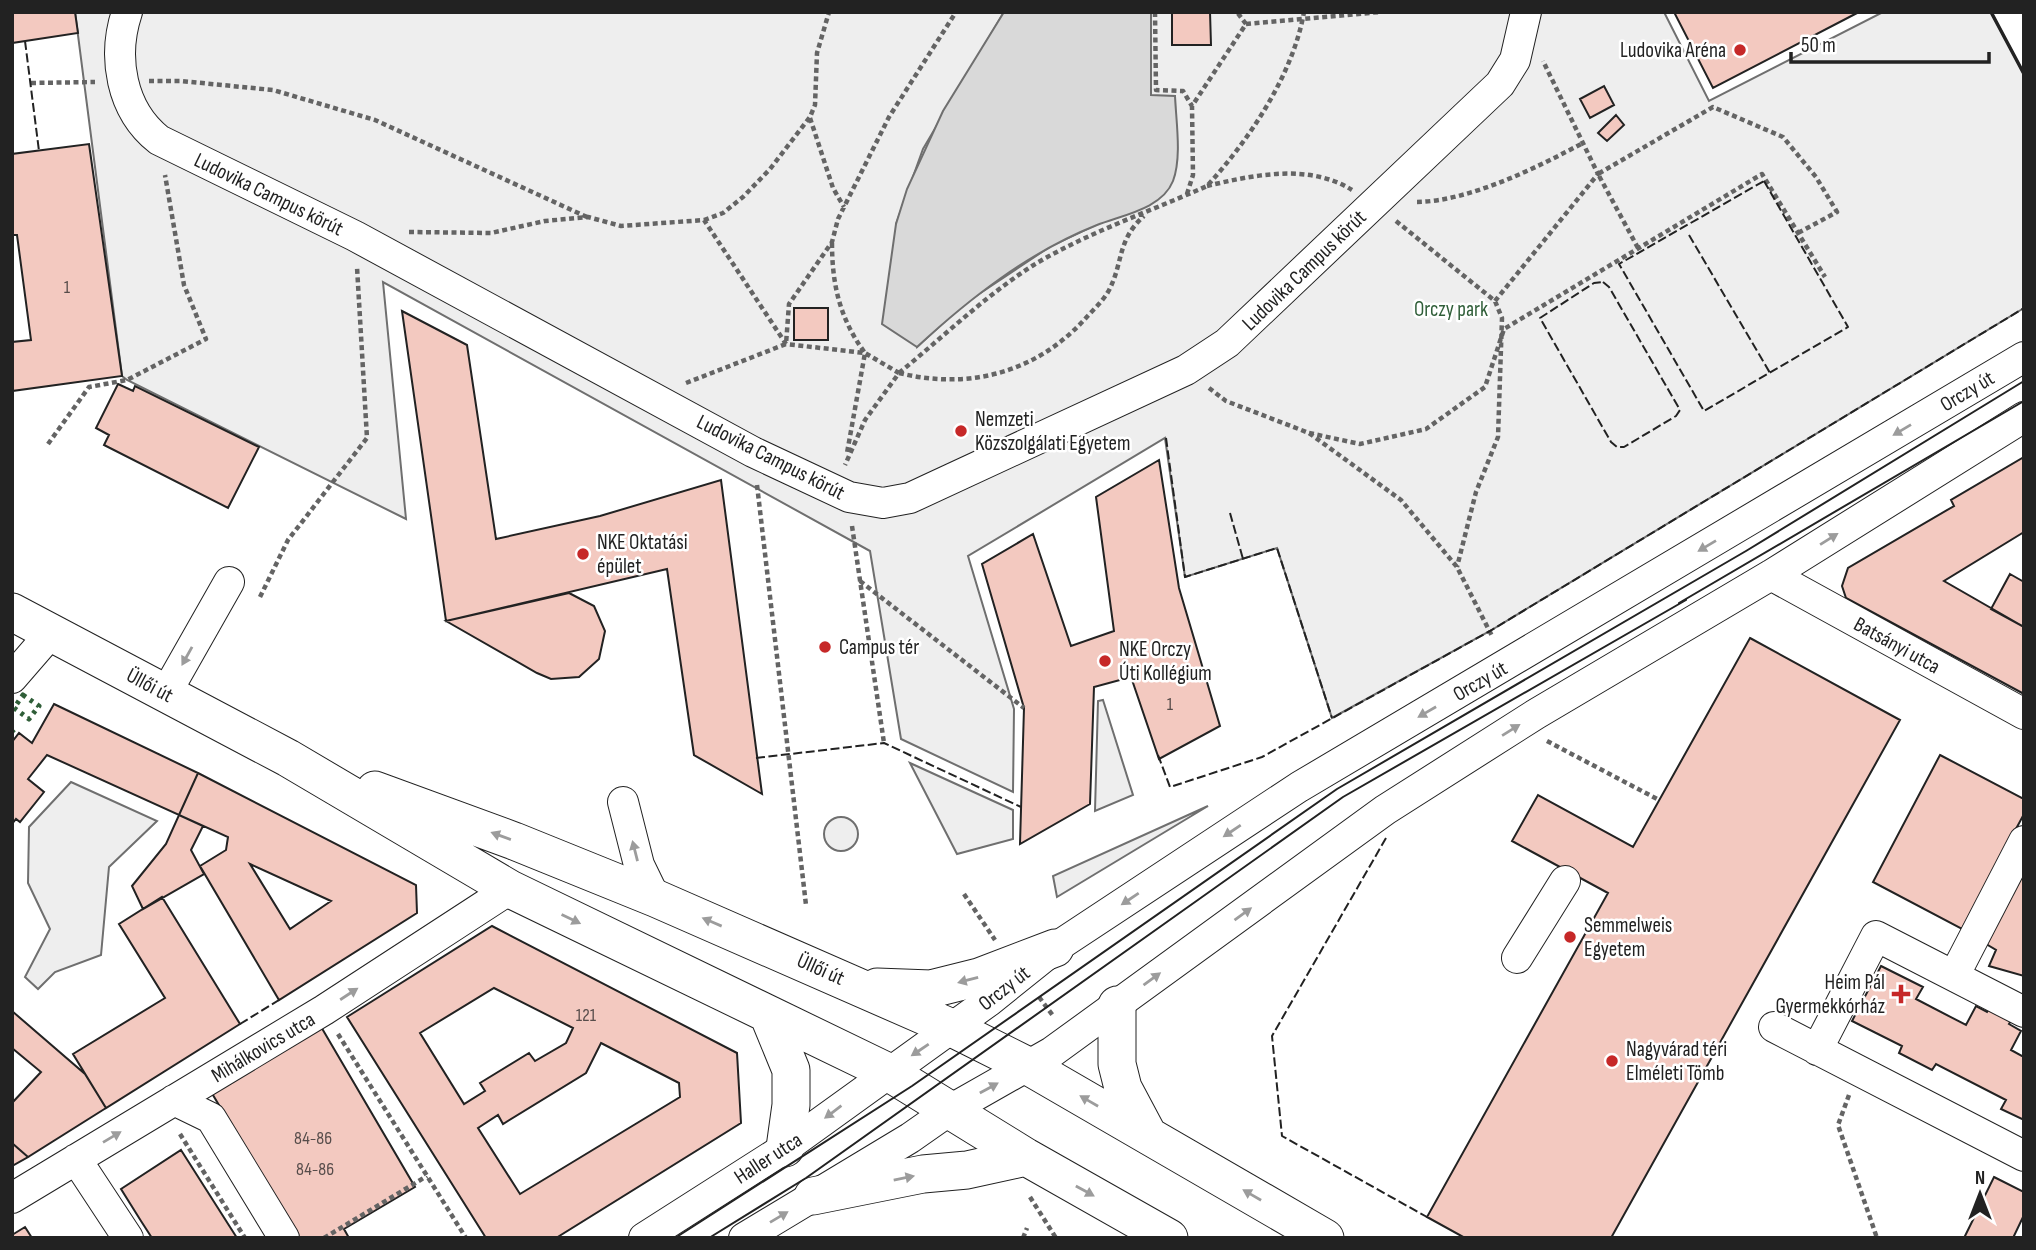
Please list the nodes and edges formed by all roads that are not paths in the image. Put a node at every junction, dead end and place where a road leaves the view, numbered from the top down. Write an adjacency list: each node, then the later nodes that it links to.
1 (127, 12): 2 (street, Ludovika Campus körút)
2 (1526, 12)
3 (2024, 357): 18 (street, Orczy út, one-way to 18)
4 (2024, 417): 5 (street, one-way to 4)
5 (1771, 575): 11 (street, Batsányi utca); 22 (street, one-way to 5)
6 (229, 582): 10 (street, one-way to 10)
7 (12, 612): 8 (main road, Üllői út)
8 (51, 633): 9 (street); 10 (main road, Üllői út)
9 (12, 678)
10 (166, 694): 12 (main road, Üllői út)
11 (2024, 714)
12 (288, 758): 16 (main road, Üllői út); 17 (main road, Üllői út, one-way to 12)
13 (623, 802): 17 (street, one-way to 13)
14 (2024, 841): 20 (street)
15 (1565, 881): 19 (street)
16 (510, 889): 24 (main road, Üllői út, one-way to 24); 30 (street, Mihálkovics utca, one-way to 16)
17 (655, 898): 21 (main road, Üllői út, one-way to 17)
18 (1055, 948): 21 (main road, one-way to 21); 26 (street, Orczy út)
19 (1517, 958)
20 (1954, 976): 23 (street); 27 (street)
21 (860, 987): 26 (main road, Üllői út)
22 (1117, 1005): 28 (street); 32 (main road)
23 (2024, 1012)
24 (768, 1014): 29 (main road, Üllői út); 33 (main road)
25 (1774, 1027): 27 (street)
26 (952, 1028): 28 (main road, Üllői út); 29 (street, Orczy út, one-way to 29)
27 (1817, 1050): 34 (street)
28 (1028, 1066): 31 (street, one-way to 28); 32 (main road, Üllői út, one-way to 28)
29 (888, 1072): 31 (main road, Üllői út); 33 (street, Haller utca, one-way to 33)
30 (168, 1103): 36 (street, Mihálkovics utca, one-way to 30); 40 (street)
31 (950, 1110): 35 (main road, Üllői út); 37 (street)
32 (1148, 1135): 44 (main road, Üllői út, one-way to 32)
33 (785, 1148): 41 (street, Haller utca)
34 (2024, 1156)
35 (1026, 1157): 37 (main road, one-way to 35); 43 (main road, Üllői út, one-way to 43)
36 (76, 1159): 38 (street, Mihálkovics utca); 39 (street)
37 (813, 1196): 42 (street, one-way to 37)
38 (12, 1198)
39 (128, 1238)
40 (284, 1238)
41 (644, 1238)
42 (744, 1238)
43 (1169, 1238)
44 (1325, 1238)

